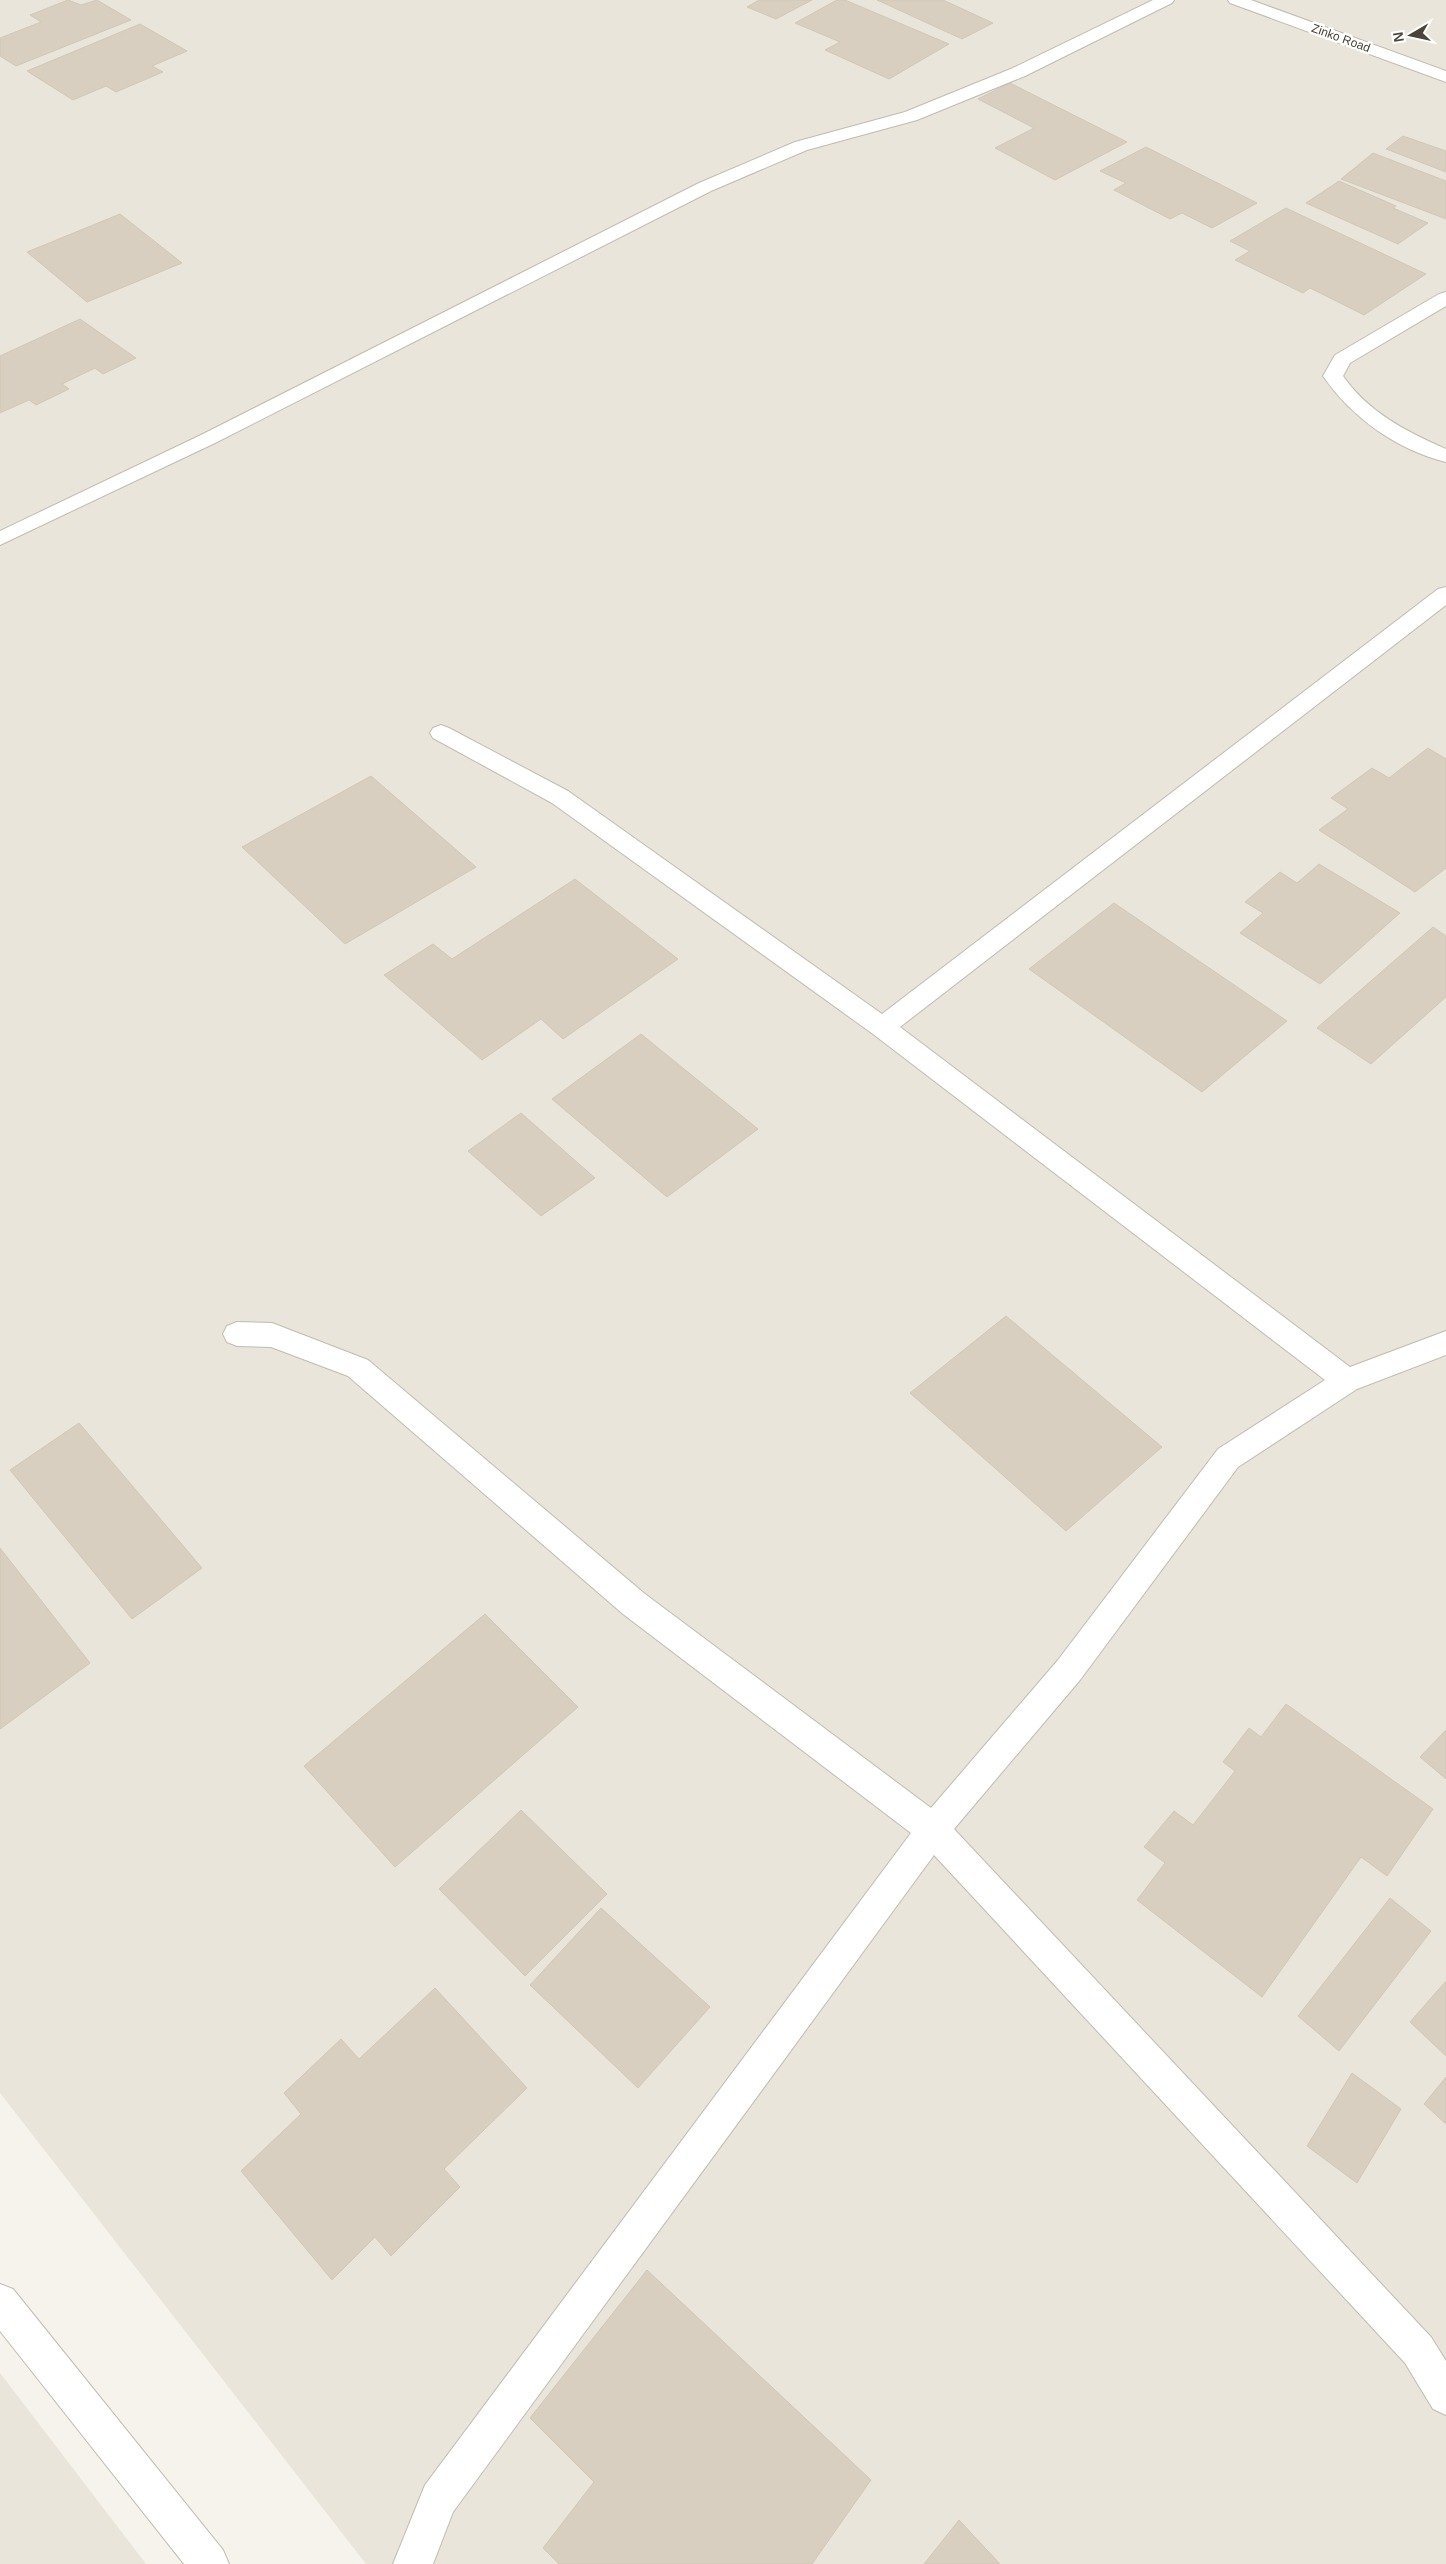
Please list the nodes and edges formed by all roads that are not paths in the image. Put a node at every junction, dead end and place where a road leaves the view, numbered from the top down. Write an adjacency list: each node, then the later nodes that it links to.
1 (1166, 0): 6 (street)
2 (1236, 0): 3 (street, Zinko Road)
3 (1446, 77)
4 (1446, 298): 5 (street)
5 (1446, 456)
6 (0, 539)
7 (1446, 594): 9 (street)
8 (441, 733): 9 (street)
9 (882, 1028): 12 (street)
10 (237, 1334): 13 (street)
11 (1446, 1343): 12 (street)
12 (1347, 1381): 13 (street)
13 (933, 1830): 15 (street); 17 (street)
14 (0, 2302): 16 (street)
15 (1446, 2396)
16 (208, 2564)
17 (413, 2564)

